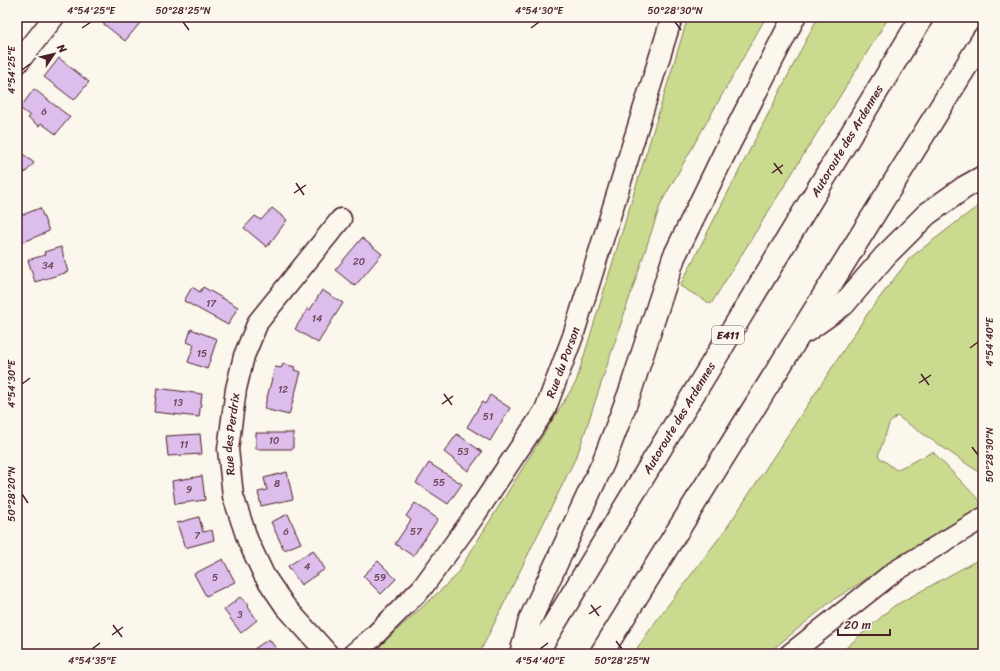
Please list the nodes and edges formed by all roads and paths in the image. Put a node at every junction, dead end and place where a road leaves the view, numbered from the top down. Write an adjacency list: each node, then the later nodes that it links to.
1 (54, 17): 6 (street)
2 (672, 17): 12 (street, Rue du Porson)
3 (794, 17): 13 (highway)
4 (922, 17): 14 (highway, Autoroute des Ardennes / E411)
5 (983, 39): 9 (highway)
6 (17, 64)
7 (983, 177): 9 (highway)
8 (341, 219): 11 (street, Rue des Perdrix)
9 (800, 335): 15 (highway)
10 (983, 518): 16 (street)
11 (328, 654)
12 (353, 654)
13 (521, 654)
14 (536, 654)
15 (601, 654)
16 (790, 654)

